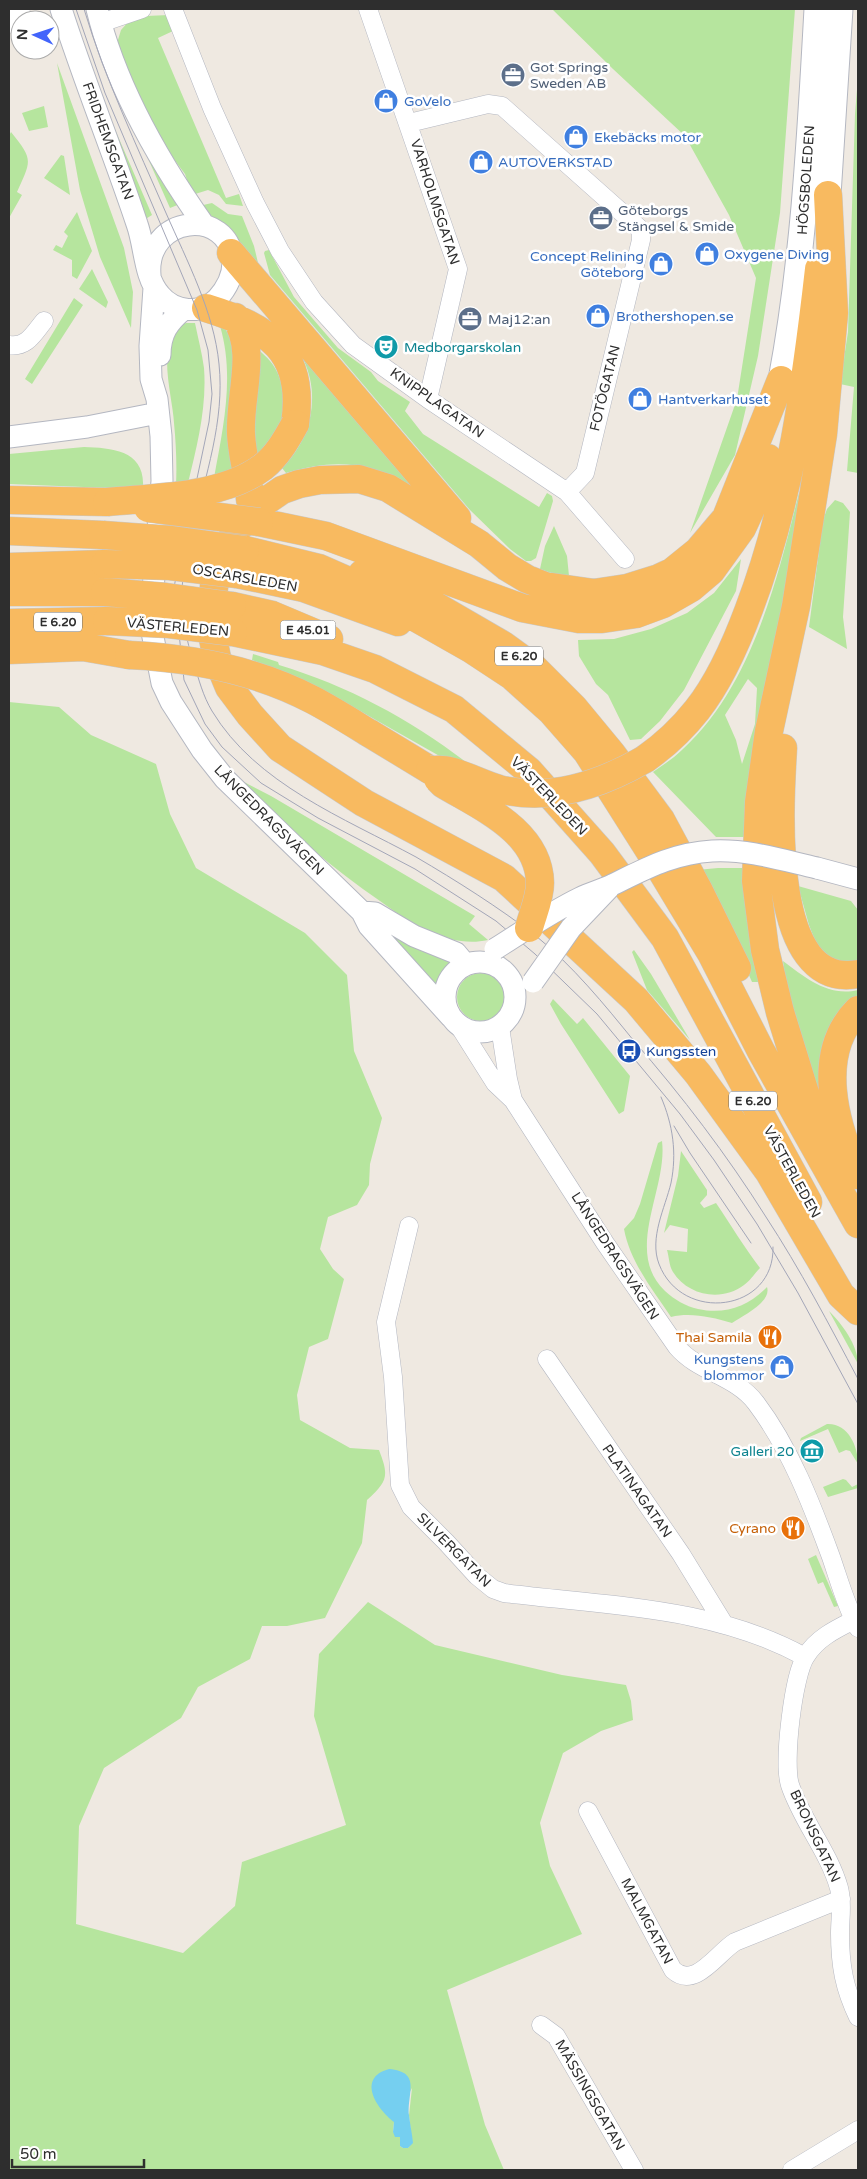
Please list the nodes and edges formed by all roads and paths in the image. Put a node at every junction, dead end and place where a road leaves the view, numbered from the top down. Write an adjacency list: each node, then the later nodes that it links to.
1 (21, 9): 9 (street)
2 (62, 9): 14 (street, FRIDHEMSGATAN)
3 (142, 9): 8 (street)
4 (173, 9): 20 (street, KNIPPLAGATAN)
5 (368, 9): 10 (street, VARHOLMSGATAN)
6 (817, 9): 19 (main road, HÖGSBOLEDEN)
7 (840, 9): 11 (main road, HÖGSBOLEDEN)
8 (99, 16): 12 (street)
9 (9, 24)
10 (409, 122): 20 (street, VARHOLMSGATAN); 23 (street, FOTÖGATAN)
11 (828, 195): 33 (highway); 40 (highway, bridge)
12 (204, 225): 13 (street); 14 (street)
13 (231, 253): 15 (street); 28 (highway)
14 (152, 281): 15 (street); 21 (street, LÅNGEDRAGSVÄGEN)
15 (195, 308): 16 (highway); 21 (street, LÅNGEDRAGSVÄGEN)
16 (235, 317): 25 (highway, bridge); 26 (highway)
17 (44, 321): 18 (street)
18 (9, 345)
19 (781, 380): 26 (highway); 28 (highway)
20 (428, 399): 23 (street, KNIPPLAGATAN)
21 (157, 406): 22 (street); 43 (street, LÅNGEDRAGSVÄGEN)
22 (9, 437)
23 (567, 492): 29 (street, KNIPPLAGATAN)
24 (9, 500): 25 (highway)
25 (106, 502): 26 (highway, bridge)
26 (254, 517): 28 (highway); 58 (highway)
27 (9, 531): 30 (highway, E 6.20, bridge)
28 (480, 544)
29 (626, 559)
30 (241, 562): 31 (highway, OSCARSLEDEN, bridge); 51 (highway, E 6.20); 51 (highway, E 6.20)
31 (9, 567)
32 (9, 592): 34 (highway, E 45.01, bridge)
33 (796, 606): 46 (highway); 53 (highway)
34 (232, 619): 35 (highway, VÄSTERLEDEN / E 6.20, bridge); 39 (highway, E 45.01)
35 (9, 623)
36 (9, 650): 37 (highway)
37 (129, 655): 38 (highway); 40 (highway, bridge)
38 (9, 668)
39 (376, 670): 57 (highway, VÄSTERLEDEN / E 6.20)
40 (430, 770): 44 (highway, bridge)
41 (858, 879): 42 (street, bridge)
42 (612, 884): 44 (street, bridge); 47 (street, bridge)
43 (362, 912): 45 (street, LÅNGEDRAGSVÄGEN); 49 (street, LÅNGEDRAGSVÄGEN)
44 (529, 928): 45 (street, bridge)
45 (472, 963): 47 (street, LÅNGEDRAGSVÄGEN); 49 (street, LÅNGEDRAGSVÄGEN)
46 (858, 974)
47 (516, 995): 50 (street)
48 (858, 1010): 54 (highway)
49 (455, 1022): 50 (street); 52 (street, LÅNGEDRAGSVÄGEN)
50 (500, 1027): 52 (street, LÅNGEDRAGSVÄGEN)
51 (761, 1051): 53 (highway, E 6.20)
52 (513, 1100): 61 (street, LÅNGEDRAGSVÄGEN)
53 (830, 1174): 55 (highway, E 6.20)
54 (858, 1175)
55 (858, 1224)
56 (409, 1226): 60 (street, SILVERGATAN)
57 (858, 1294)
58 (858, 1311)
59 (548, 1359): 60 (street, PLATINAGATAN)
60 (724, 1624): 62 (street, SILVERGATAN)
61 (856, 1624): 62 (street, BRONSGATAN)
62 (805, 1657): 64 (street, BRONSGATAN)
63 (588, 1811): 64 (street, MALMGATAN)
64 (841, 1899): 65 (street, BRONSGATAN)
65 (858, 2017)
66 (541, 2025): 68 (street, MÄSSINGSGATAN)
67 (858, 2130): 69 (street)
68 (634, 2170)
69 (792, 2170)

